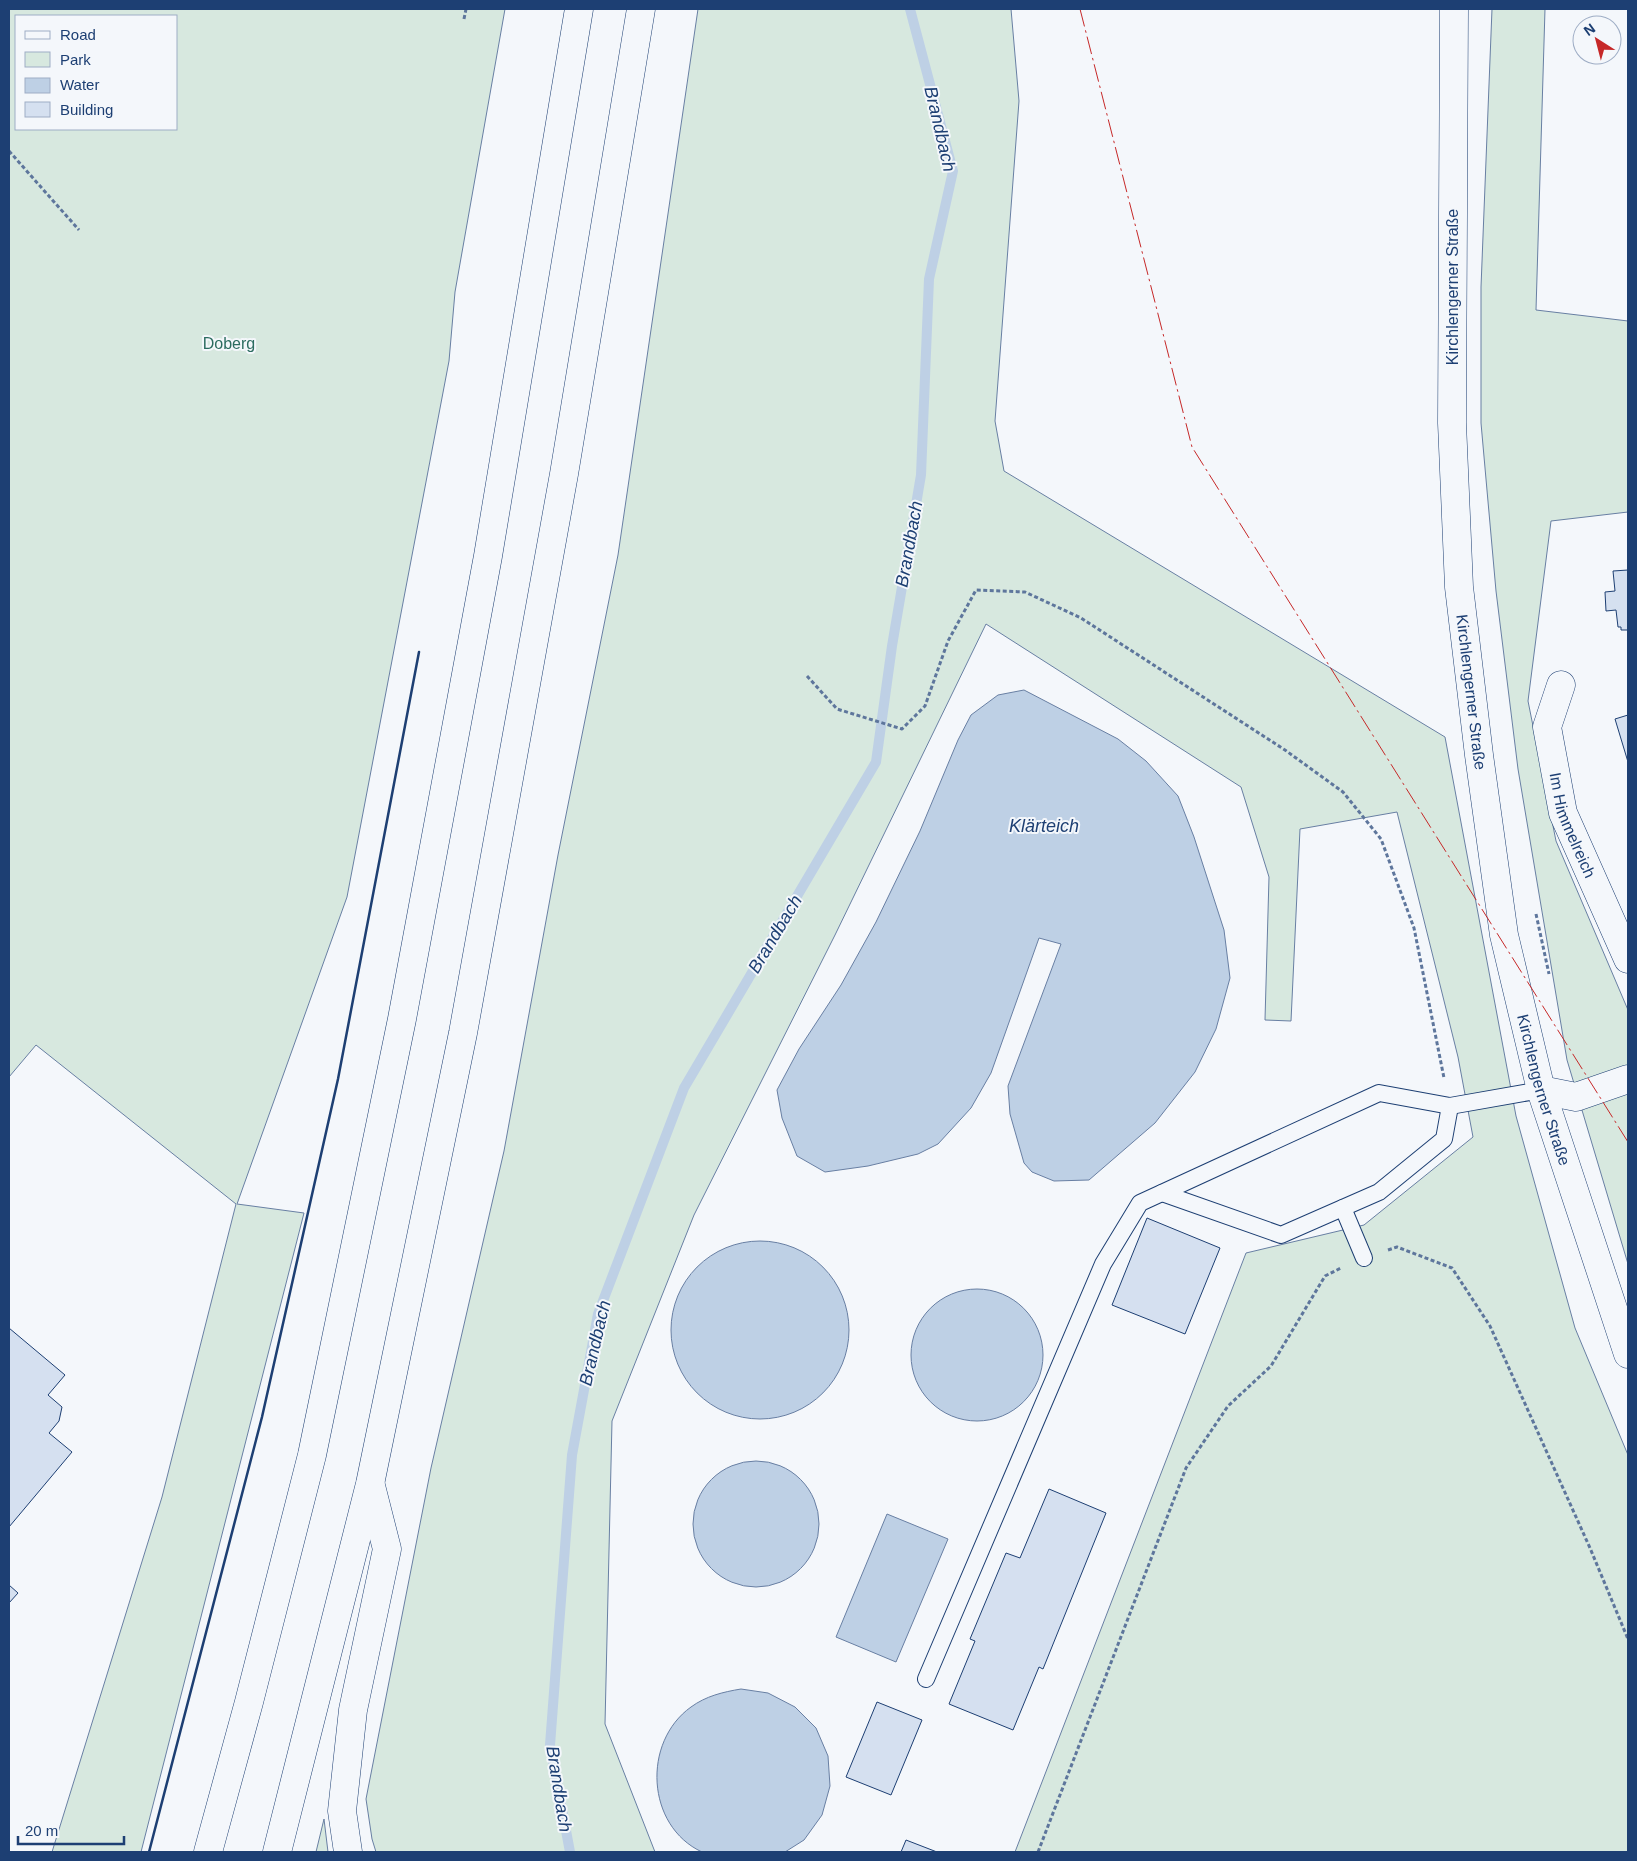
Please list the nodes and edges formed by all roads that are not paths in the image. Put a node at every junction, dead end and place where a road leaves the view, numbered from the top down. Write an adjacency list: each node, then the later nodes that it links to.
1 (579, 9): 15 (main road)
2 (641, 9): 13 (main road)
3 (1454, 9): 7 (main road, Kirchlengerner Straße)
4 (1561, 686): 5 (main road, Im Himmelreich)
5 (1628, 959)
6 (1628, 1079): 7 (main road)
7 (1541, 1090): 8 (lane); 12 (main road, Kirchlengerner Straße)
8 (1450, 1106): 9 (lane); 10 (lane)
9 (1162, 1193): 10 (lane); 14 (lane)
10 (1343, 1208): 11 (lane)
11 (1364, 1258)
12 (1628, 1354)
13 (370, 1484): 16 (main road); 17 (main road)
14 (926, 1679)
15 (208, 1852)
16 (277, 1852)
17 (348, 1852)

